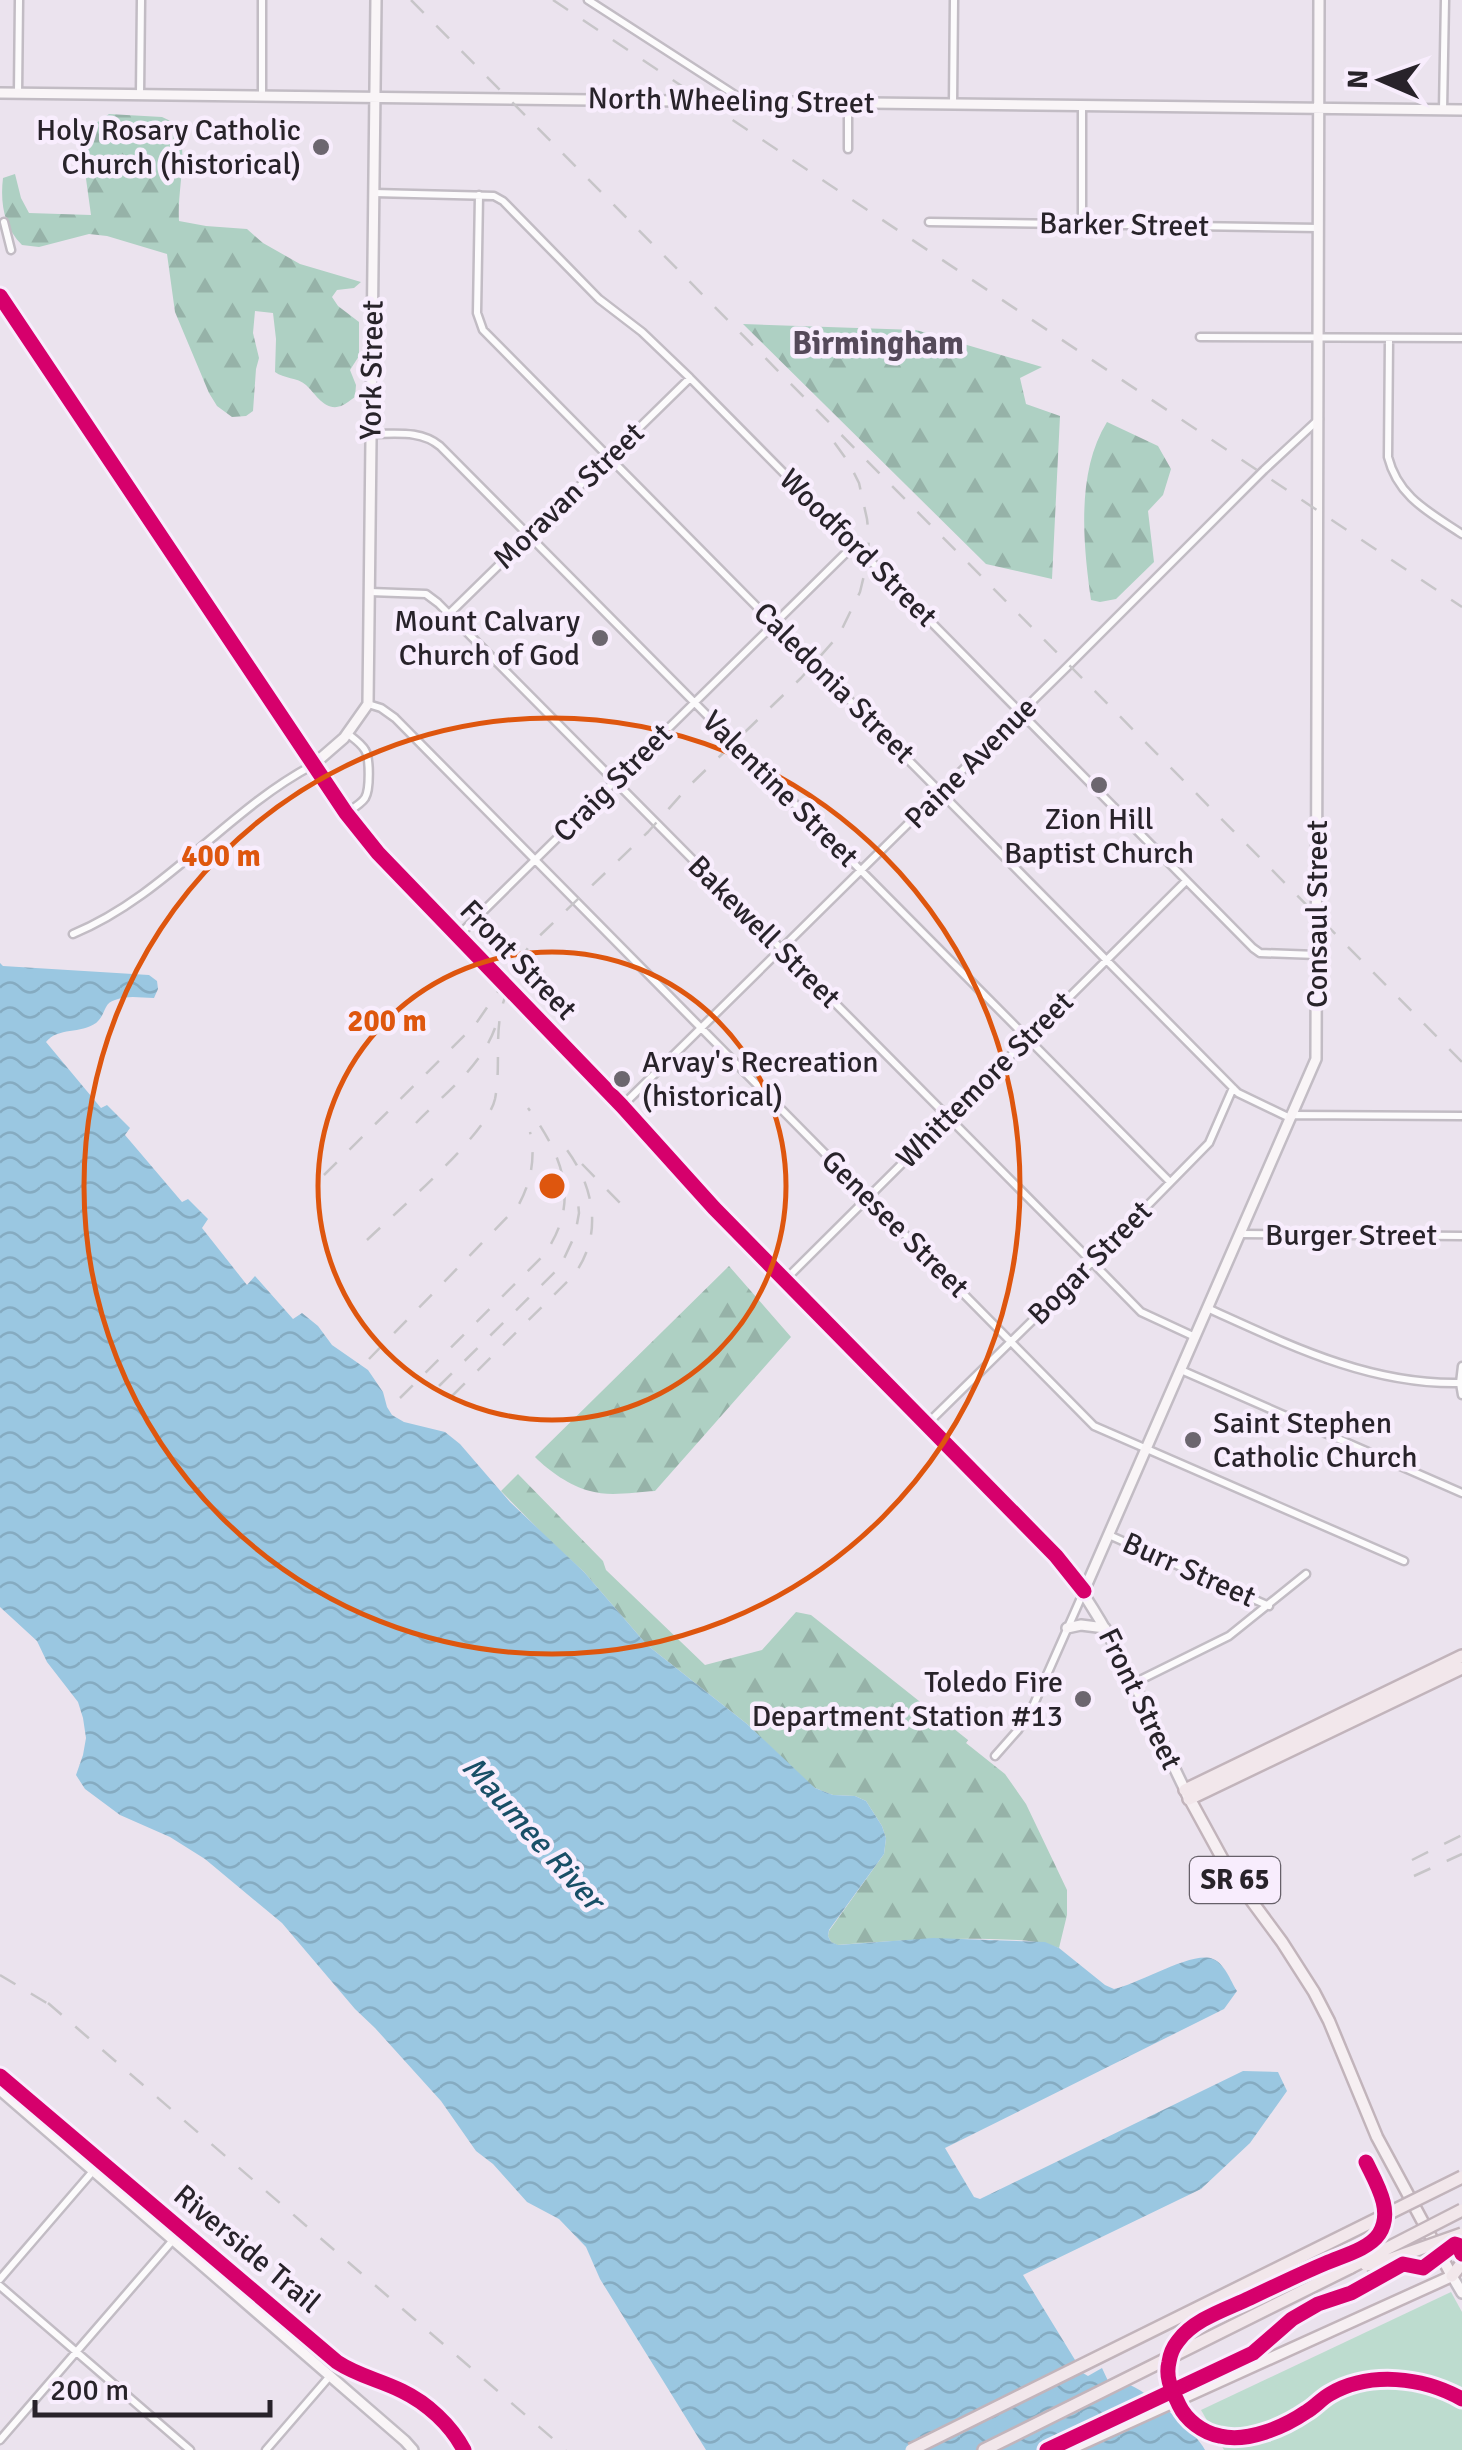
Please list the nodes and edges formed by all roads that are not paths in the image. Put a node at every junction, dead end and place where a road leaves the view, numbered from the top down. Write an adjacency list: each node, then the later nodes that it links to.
1 (19, 0): 10 (street)
2 (140, 0): 11 (street)
3 (262, 0): 12 (street)
4 (376, 0): 13 (street, York Street)
5 (588, 0): 14 (street)
6 (954, 0): 16 (street)
7 (1319, 0): 18 (street, Consaul Street)
8 (1445, 0): 19 (street)
9 (0, 93): 10 (street, North Wheeling Street)
10 (18, 93): 11 (street, North Wheeling Street)
11 (140, 96): 12 (street, North Wheeling Street)
12 (262, 96): 13 (street, North Wheeling Street)
13 (376, 98): 14 (street, North Wheeling Street); 22 (street, York Street)
14 (748, 102): 15 (street, North Wheeling Street)
15 (848, 103): 16 (street, North Wheeling Street); 21 (street)
16 (953, 104): 17 (street, North Wheeling Street)
17 (1082, 106): 18 (street, North Wheeling Street); 26 (street)
18 (1319, 108): 19 (street, North Wheeling Street); 27 (street, Consaul Street)
19 (1444, 110): 20 (street, North Wheeling Street)
20 (1462, 110)
21 (848, 148)
22 (374, 193): 23 (street, Woodford Street); 37 (street, York Street)
23 (479, 196): 35 (street, Woodford Street); 38 (street, Caledonia Street)
24 (4, 222): 28 (street)
25 (930, 222): 26 (street, Barker Street)
26 (1082, 224): 27 (street, Barker Street)
27 (1319, 228): 32 (street, Consaul Street)
28 (4, 238): 29 (street)
29 (11, 250)
30 (0, 296): 49 (street, Front Street)
31 (1200, 337): 32 (street)
32 (1319, 338): 33 (street); 36 (street, Consaul Street)
33 (1390, 338): 34 (street); 39 (street)
34 (1462, 338)
35 (690, 378): 38 (street, Moravan Street); 41 (street, Woodford Street)
36 (1318, 419): 47 (street, Paine Avenue); 59 (street, Consaul Street)
37 (372, 434): 40 (street, Valentine Street); 42 (street, York Street)
38 (609, 456): 40 (street, Moravan Street); 44 (street, Caledonia Street)
39 (1462, 534)
40 (528, 536): 43 (street, Moravan Street); 45 (street, Valentine Street)
41 (854, 545): 44 (street, Craig Street); 47 (street, Woodford Street)
42 (370, 592): 43 (street, Bakewell Street); 46 (street, York Street)
43 (449, 614): 50 (street, Bakewell Street)
44 (775, 624): 45 (street, Craig Street); 51 (street, Caledonia Street)
45 (695, 703): 50 (street, Craig Street); 54 (street, Valentine Street)
46 (368, 704): 48 (street); 53 (street, Genesee Street)
47 (1020, 713): 51 (street, Paine Avenue); 55 (street, Woodford Street)
48 (347, 733): 49 (street); 52 (street)
49 (313, 764): 52 (street, Front Street); 56 (street)
50 (615, 782): 53 (street, Craig Street); 58 (street, Bakewell Street)
51 (941, 792): 54 (street, Paine Avenue); 60 (street, Caledonia Street)
52 (346, 813): 57 (street, Front Street)
53 (535, 861): 57 (street, Craig Street); 61 (street, Genesee Street)
54 (861, 871): 58 (street, Paine Avenue); 62 (street, Valentine Street)
55 (1186, 881): 59 (street, Woodford Street); 60 (street, Whittemore Street)
56 (72, 934)
57 (457, 937): 64 (street, Front Street)
58 (782, 950): 61 (street, Paine Avenue); 67 (street, Bakewell Street)
59 (1317, 954): 65 (street, Consaul Street)
60 (1108, 959): 62 (street, Whittemore Street); 63 (street, Caledonia Street)
61 (701, 1029): 64 (street, Paine Avenue); 69 (street, Genesee Street)
62 (1028, 1039): 67 (street, Whittemore Street); 68 (street, Valentine Street)
63 (1233, 1088): 65 (street, Caledonia Street); 68 (street, Bogar Street)
64 (622, 1106): 73 (street, Front Street)
65 (1291, 1116): 66 (street); 70 (street, Consaul Street)
66 (1462, 1116)
67 (948, 1118): 69 (street, Whittemore Street); 72 (street, Bakewell Street)
68 (1170, 1182): 72 (street, Bogar Street)
69 (868, 1197): 73 (street, Whittemore Street); 76 (street, Genesee Street)
70 (1240, 1234): 71 (street, Burger Street); 74 (street, Consaul Street)
71 (1462, 1236)
72 (1092, 1262): 75 (street, Bakewell Street); 76 (street, Bogar Street)
73 (784, 1280): 81 (street, Front Street)
74 (1208, 1308): 75 (street, Consaul Street); 79 (street)
75 (1195, 1337): 78 (street, Consaul Street)
76 (1011, 1341): 81 (street, Bogar Street); 82 (street, Genesee Street)
77 (1462, 1366): 79 (street)
78 (1181, 1370): 82 (street, Consaul Street); 83 (street)
79 (1460, 1384): 80 (street)
80 (1462, 1395)
81 (927, 1424): 87 (street, Front Street)
82 (1146, 1450): 84 (street, Consaul Street); 85 (street, Genesee Street)
83 (1462, 1493)
84 (1109, 1535): 87 (street, Consaul Street); 88 (street, Burr Street)
85 (1404, 1561)
86 (1306, 1574): 88 (street)
87 (1084, 1592): 89 (street, Consaul Street); 90 (street, Front Street)
88 (1269, 1606): 93 (street)
89 (1067, 1628): 90 (street); 94 (street, Consaul Street)
90 (1105, 1628): 93 (street, Front Street)
91 (1462, 1656): 95 (highway)
92 (1462, 1668): 95 (highway)
93 (1133, 1684): 95 (street, Front Street)
94 (995, 1756)
95 (1187, 1794): 104 (main road, Front Street / SR 65)
96 (0, 2090): 97 (street)
97 (94, 2170): 101 (street); 105 (street)
98 (1462, 2177): 115 (highway, bridge)
99 (1462, 2210): 103 (highway, bridge)
100 (1462, 2234): 103 (highway, bridge)
101 (173, 2240): 107 (street); 108 (street)
102 (1462, 2263): 104 (highway)
103 (1352, 2267): 116 (highway)
104 (1457, 2276): 106 (street, Front Street); 117 (main road)
105 (0, 2282): 107 (street)
106 (1462, 2293)
107 (76, 2354): 109 (street); 111 (street)
108 (330, 2376): 110 (street); 112 (street)
109 (0, 2440)
110 (405, 2441): 113 (street); 114 (street)
111 (190, 2450)
112 (266, 2450)
113 (397, 2450)
114 (413, 2450)
115 (911, 2450)
116 (984, 2450)
117 (1068, 2450)

